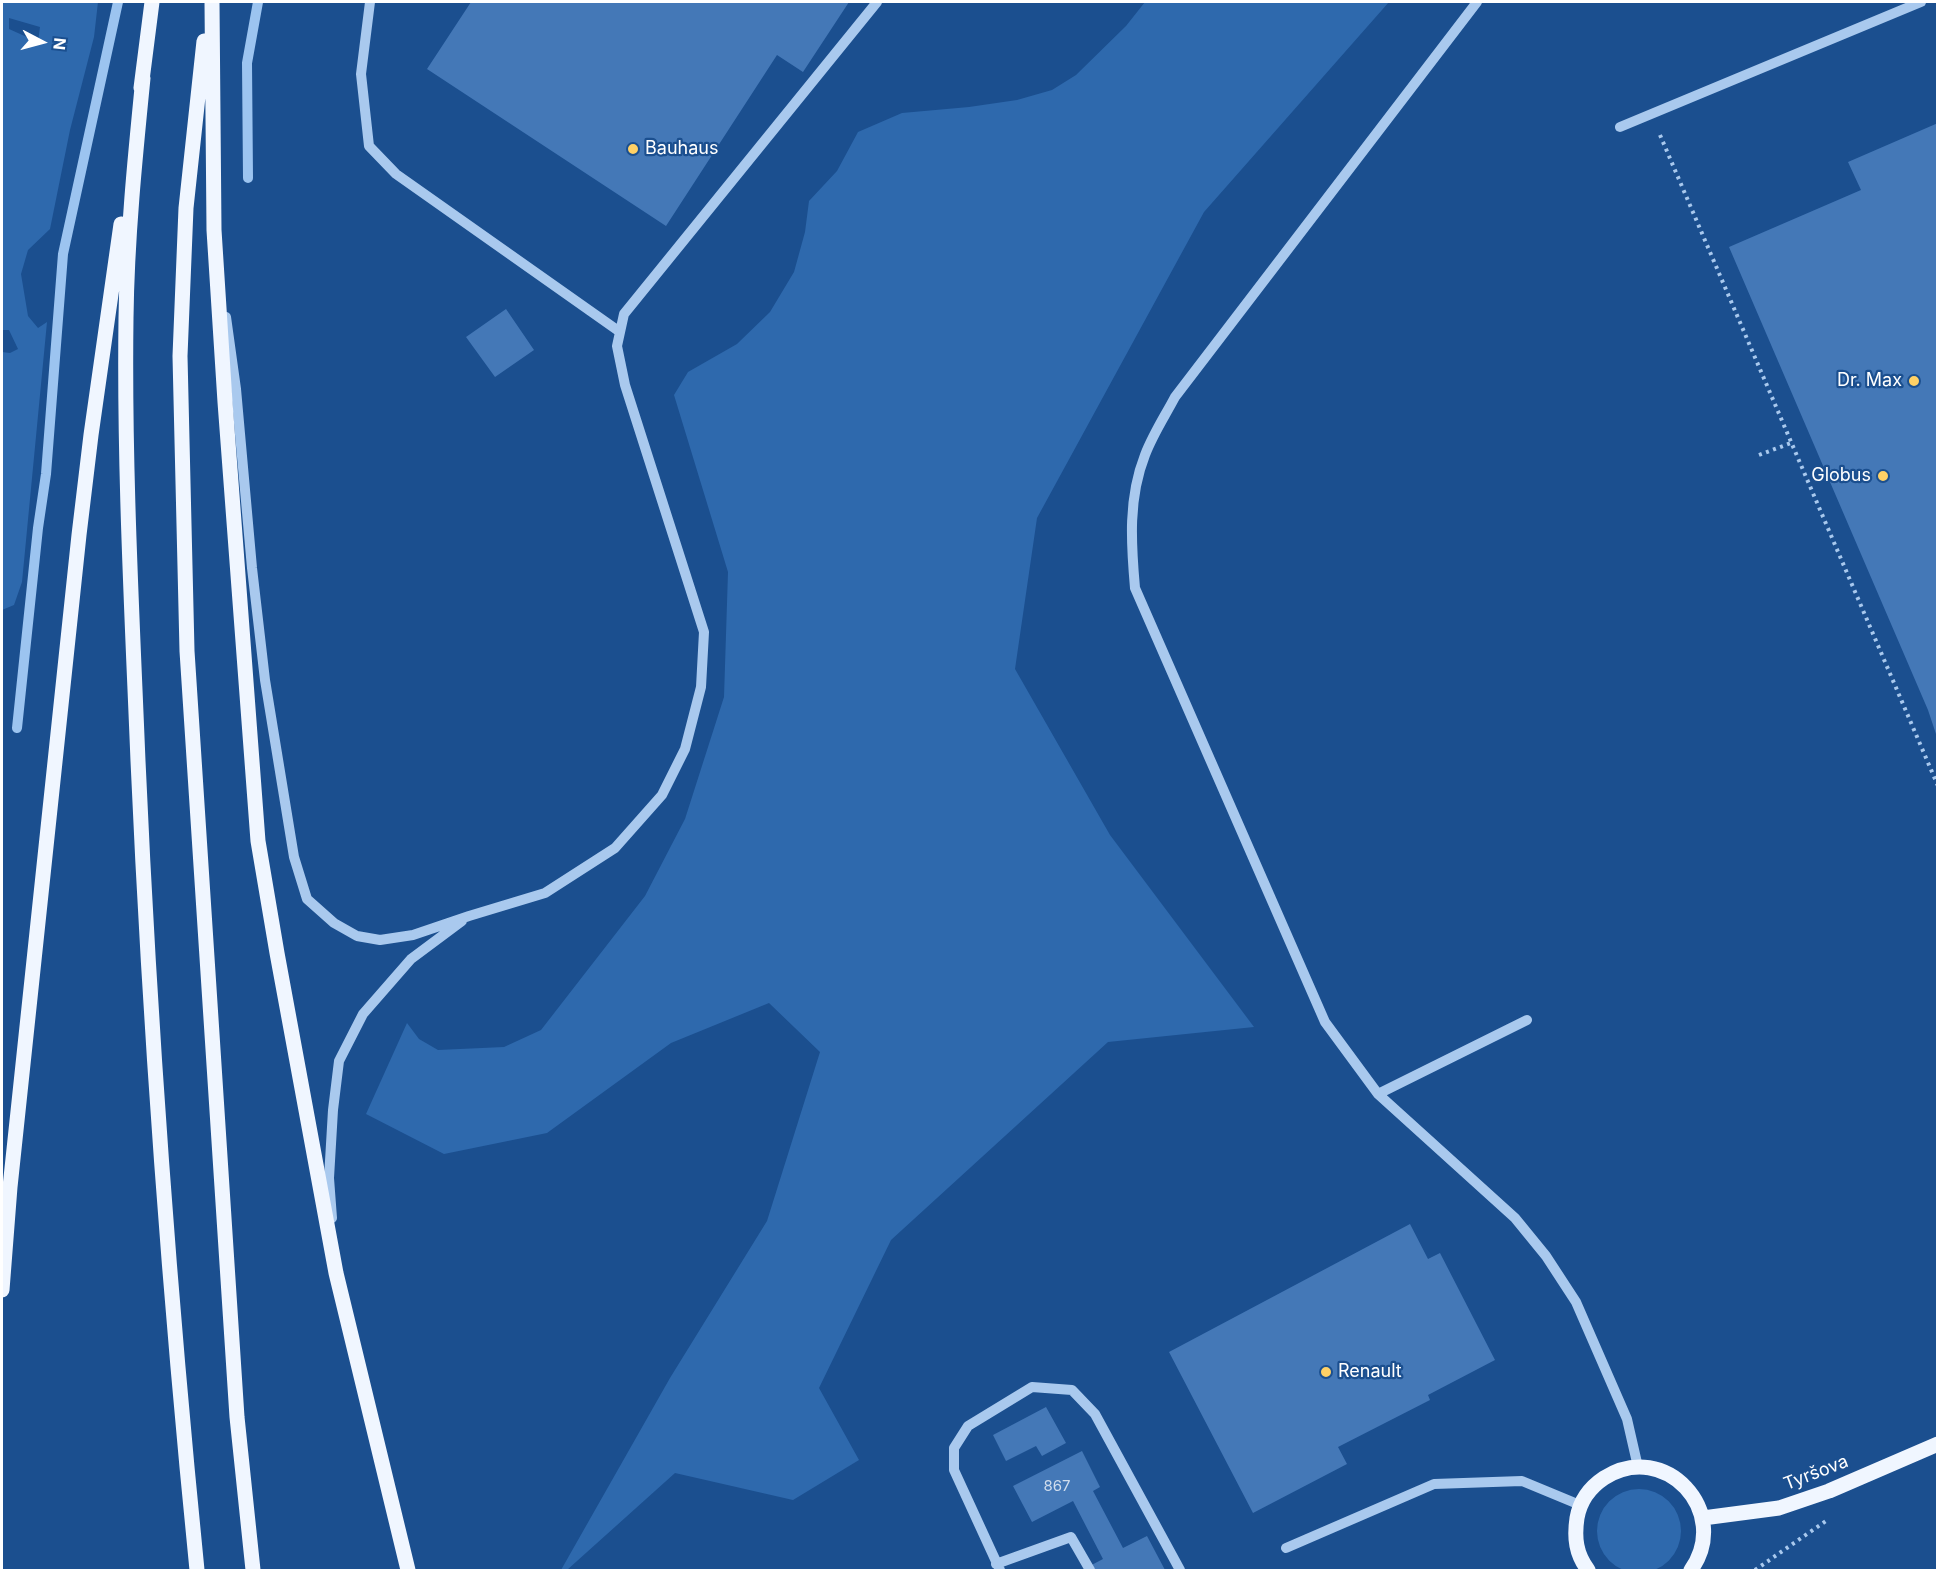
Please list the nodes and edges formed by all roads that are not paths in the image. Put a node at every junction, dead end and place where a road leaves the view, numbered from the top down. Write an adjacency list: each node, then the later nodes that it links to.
1 (152, 2): 7 (main road)
2 (211, 2): 9 (main road); 23 (main road)
3 (370, 2): 10 (street)
4 (877, 2): 10 (street)
5 (1477, 2): 13 (street)
6 (1921, 2): 8 (street)
7 (142, 78): 15 (main road); 22 (main road)
8 (1620, 127)
9 (214, 230): 11 (street); 14 (main road)
10 (620, 332): 11 (street)
11 (469, 916): 14 (street)
12 (1527, 1020): 13 (street)
13 (1378, 1094): 17 (street)
14 (336, 1272): 24 (main road)
15 (2, 1290)
16 (1938, 1444): 19 (main road, Tyršova)
17 (1638, 1467): 18 (main road); 19 (main road)
18 (1580, 1505): 20 (street); 27 (main road)
19 (1703, 1518): 28 (main road)
20 (1286, 1548)
21 (998, 1567): 25 (street); 26 (street)
22 (197, 1570)
23 (253, 1570)
24 (408, 1570)
25 (1090, 1570)
26 (1180, 1570)
27 (1588, 1570)
28 (1691, 1570)

